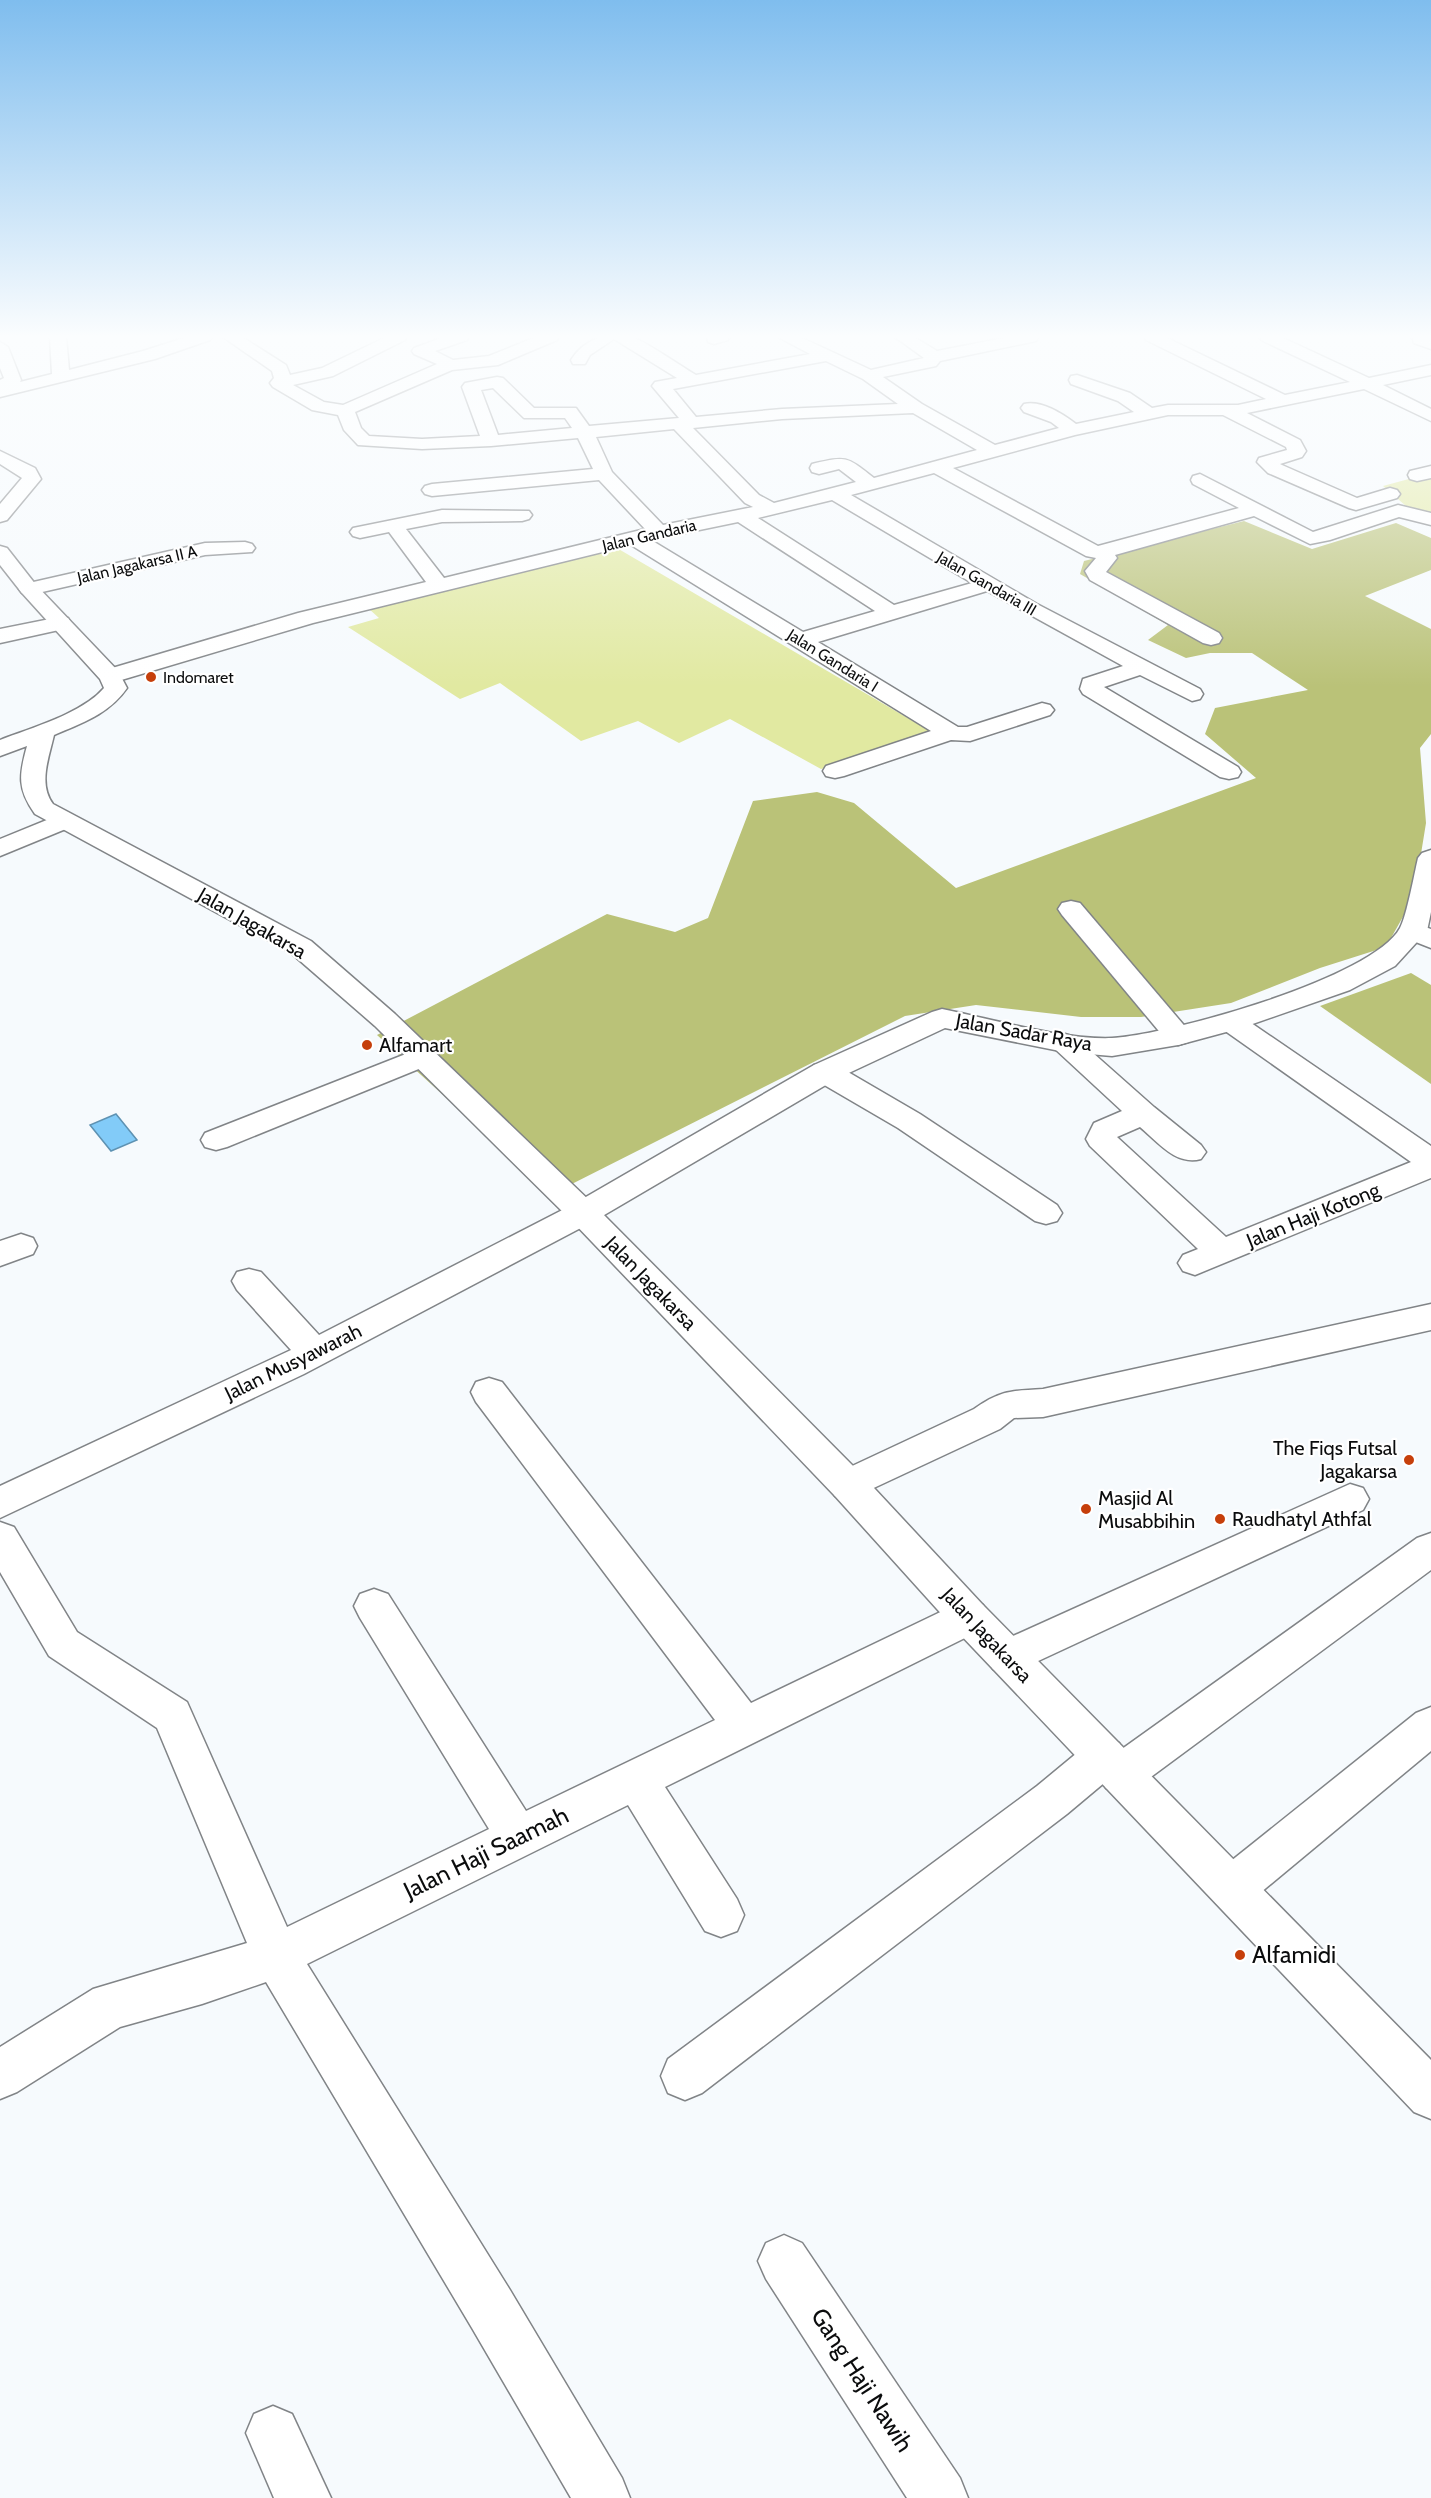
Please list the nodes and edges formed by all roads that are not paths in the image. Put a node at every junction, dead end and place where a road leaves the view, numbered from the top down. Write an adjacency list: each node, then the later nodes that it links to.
1 (595, 454): 10 (street)
2 (712, 454): 18 (street)
3 (985, 454): 7 (street)
4 (1012, 454): 7 (street, Jalan Gandaria)
5 (1293, 454): 16 (street)
6 (0, 457): 20 (street)
7 (995, 460): 8 (street, Jalan Gandaria); 11 (street)
8 (937, 467): 11 (street); 13 (street, Jalan Gandaria)
9 (819, 468): 13 (street)
10 (604, 474): 14 (street); 25 (street)
11 (961, 479): 28 (street)
12 (1200, 480): 17 (street)
13 (870, 484): 15 (street, Jalan Gandaria)
14 (432, 490)
15 (835, 494): 18 (street, Jalan Gandaria); 30 (street, Jalan Gandaria III)
16 (1390, 494)
17 (1257, 509): 22 (street); 28 (street)
18 (773, 510): 21 (street, Jalan Gandaria)
19 (522, 515): 23 (street)
20 (0, 516)
21 (742, 516): 25 (street, Jalan Gandaria); 33 (street)
22 (1431, 519)
23 (394, 526): 24 (street); 31 (street)
24 (360, 532)
25 (658, 532): 26 (street, Jalan Gandaria)
26 (634, 538): 31 (street, Jalan Gandaria); 37 (street, Jalan Gandaria I)
27 (245, 548): 32 (street, Jalan Jagakarsa II A)
28 (1102, 553): 36 (street)
29 (2, 558): 32 (street)
30 (989, 584): 33 (street); 38 (street, Jalan Gandaria III)
31 (439, 586): 39 (street, Jalan Gandaria)
32 (29, 589): 34 (street)
33 (890, 612): 37 (street)
34 (60, 623): 35 (street); 39 (street)
35 (0, 636)
36 (1211, 638)
37 (801, 640): 43 (street, Jalan Gandaria I)
38 (1141, 668): 40 (street, Jalan Gandaria III); 46 (street)
39 (110, 676): 42 (street)
40 (1192, 694)
41 (1042, 710): 43 (street)
42 (43, 731): 44 (street); 47 (street, Jalan Jagakarsa)
43 (950, 732): 45 (street)
44 (0, 749)
45 (835, 771)
46 (1229, 772)
47 (64, 821): 48 (street); 56 (street, Jalan Jagakarsa)
48 (0, 848)
49 (1431, 858): 51 (street, Jalan Sadar Raya)
50 (1071, 909): 53 (street)
51 (1422, 935): 52 (street, Jalan Sadar Raya)
52 (1231, 1022): 53 (street, Jalan Sadar Raya); 61 (street)
53 (1178, 1036): 54 (street, Jalan Sadar Raya)
54 (1071, 1048): 55 (street); 57 (street, Jalan Sadar Raya); 58 (street)
55 (1121, 1054)
56 (421, 1057): 59 (street); 63 (street, Jalan Jagakarsa)
57 (825, 1072): 63 (street, Jalan Sadar Raya); 64 (street)
58 (1143, 1114): 60 (street); 62 (street, Jalan Haji Kotong)
59 (216, 1140)
60 (1190, 1152)
61 (1431, 1161)
62 (1431, 1166)
63 (583, 1213): 67 (street, Jalan Musyawarah); 69 (street, Jalan Jagakarsa)
64 (1046, 1213)
65 (249, 1281): 67 (street)
66 (1431, 1317): 69 (street)
67 (314, 1353): 71 (street, Jalan Musyawarah)
68 (489, 1392): 78 (street)
69 (848, 1485): 75 (street, Jalan Jagakarsa)
70 (1350, 1499): 76 (street)
71 (0, 1503)
72 (0, 1538): 84 (street)
73 (1431, 1549): 79 (street)
74 (374, 1606): 81 (street)
75 (969, 1617): 76 (street, Jalan Jagakarsa); 78 (street, Jalan Haji Saamah)
76 (1007, 1657): 79 (street, Jalan Jagakarsa)
77 (1431, 1726): 82 (street)
78 (745, 1727): 80 (street, Jalan Haji Saamah)
79 (1112, 1766): 82 (street, Jalan Jagakarsa); 86 (street)
80 (636, 1780): 81 (street, Jalan Haji Saamah); 83 (street)
81 (518, 1837): 84 (street, Jalan Haji Saamah)
82 (1232, 1888): 87 (street, Jalan Jagakarsa)
83 (721, 1915)
84 (276, 1956): 85 (street, Jalan Haji Saamah); 91 (street)
85 (0, 2075)
86 (685, 2076)
87 (1431, 2095)
88 (784, 2261): 92 (street, Gang Haji Nawih)
89 (273, 2433): 90 (street)
90 (303, 2498)
91 (602, 2498)
92 (940, 2498)

